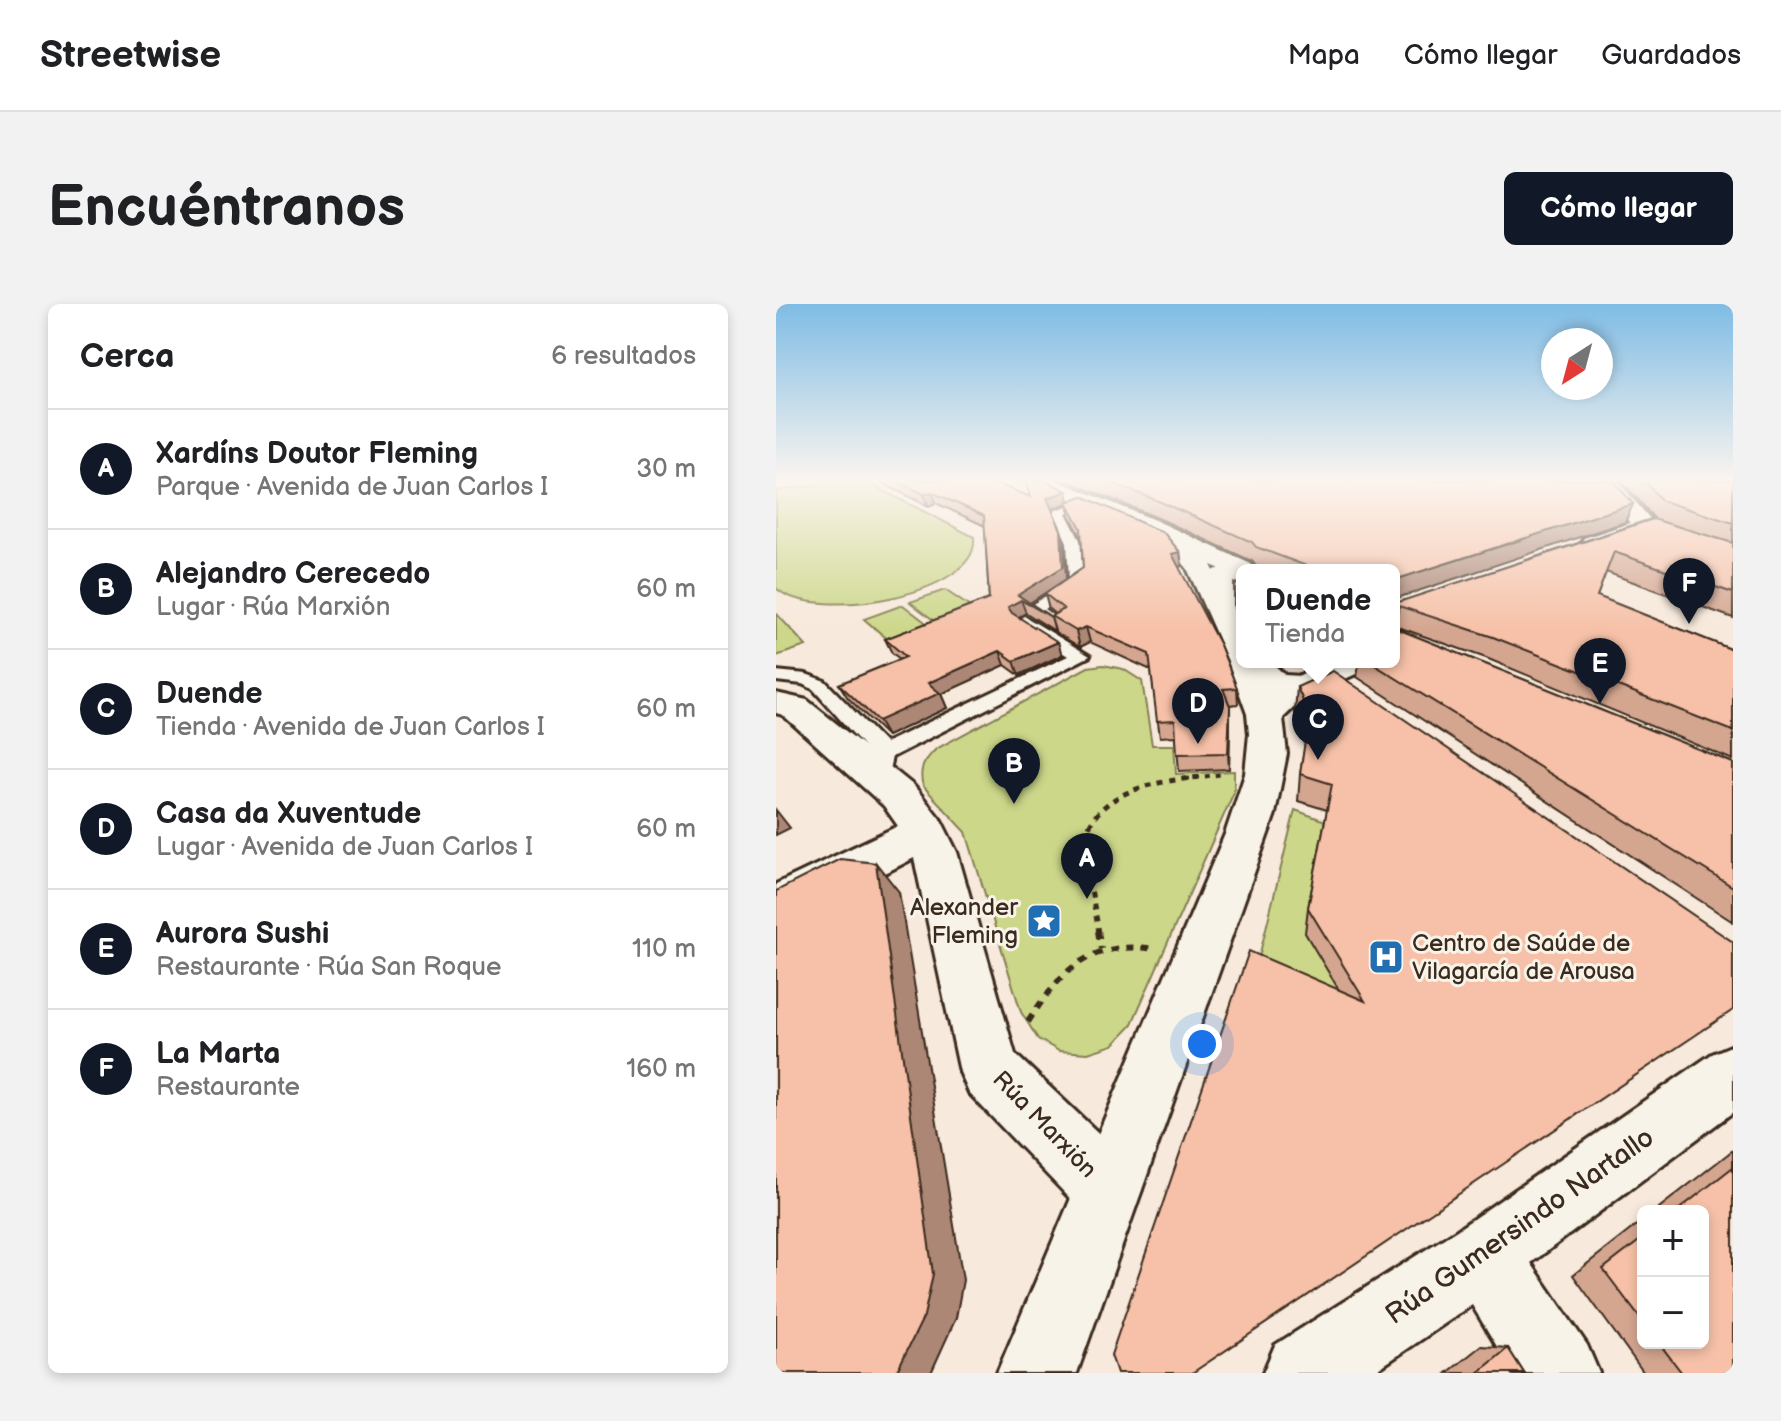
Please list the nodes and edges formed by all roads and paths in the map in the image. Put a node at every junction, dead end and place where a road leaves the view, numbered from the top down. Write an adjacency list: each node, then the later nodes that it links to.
1 (1068, 530): 13 (lane)
2 (1152, 530): 6 (street)
3 (1632, 530): 7 (street)
4 (1656, 530): 5 (street)
5 (1671, 535)
6 (1177, 541): 8 (street); 10 (street)
7 (1575, 549)
8 (1236, 569)
9 (1236, 573): 10 (street)
10 (1219, 607): 12 (street)
11 (1024, 621): 13 (lane)
12 (1236, 638)
13 (1081, 656): 19 (lane)
14 (1258, 668): 17 (street)
15 (1285, 668): 17 (street)
16 (776, 676): 19 (lane)
17 (1321, 687): 27 (street)
18 (776, 703): 19 (street, Rúa Marxión)
19 (880, 765): 21 (street, Rúa Marxión)
20 (1233, 773): 23 (path)
21 (926, 832): 22 (street); 27 (street, Rúa Marxión)
22 (776, 907)
23 (1101, 949): 24 (path); 25 (path)
24 (1158, 950)
25 (1021, 1033)
26 (1733, 1075): 28 (street, Rúa Gumersindo Nartallo)
27 (1108, 1189): 29 (street)
28 (1482, 1255): 30 (street, Rúa Gumersindo Nartallo); 31 (street)
29 (1037, 1373)
30 (1303, 1373)
31 (1559, 1373)

